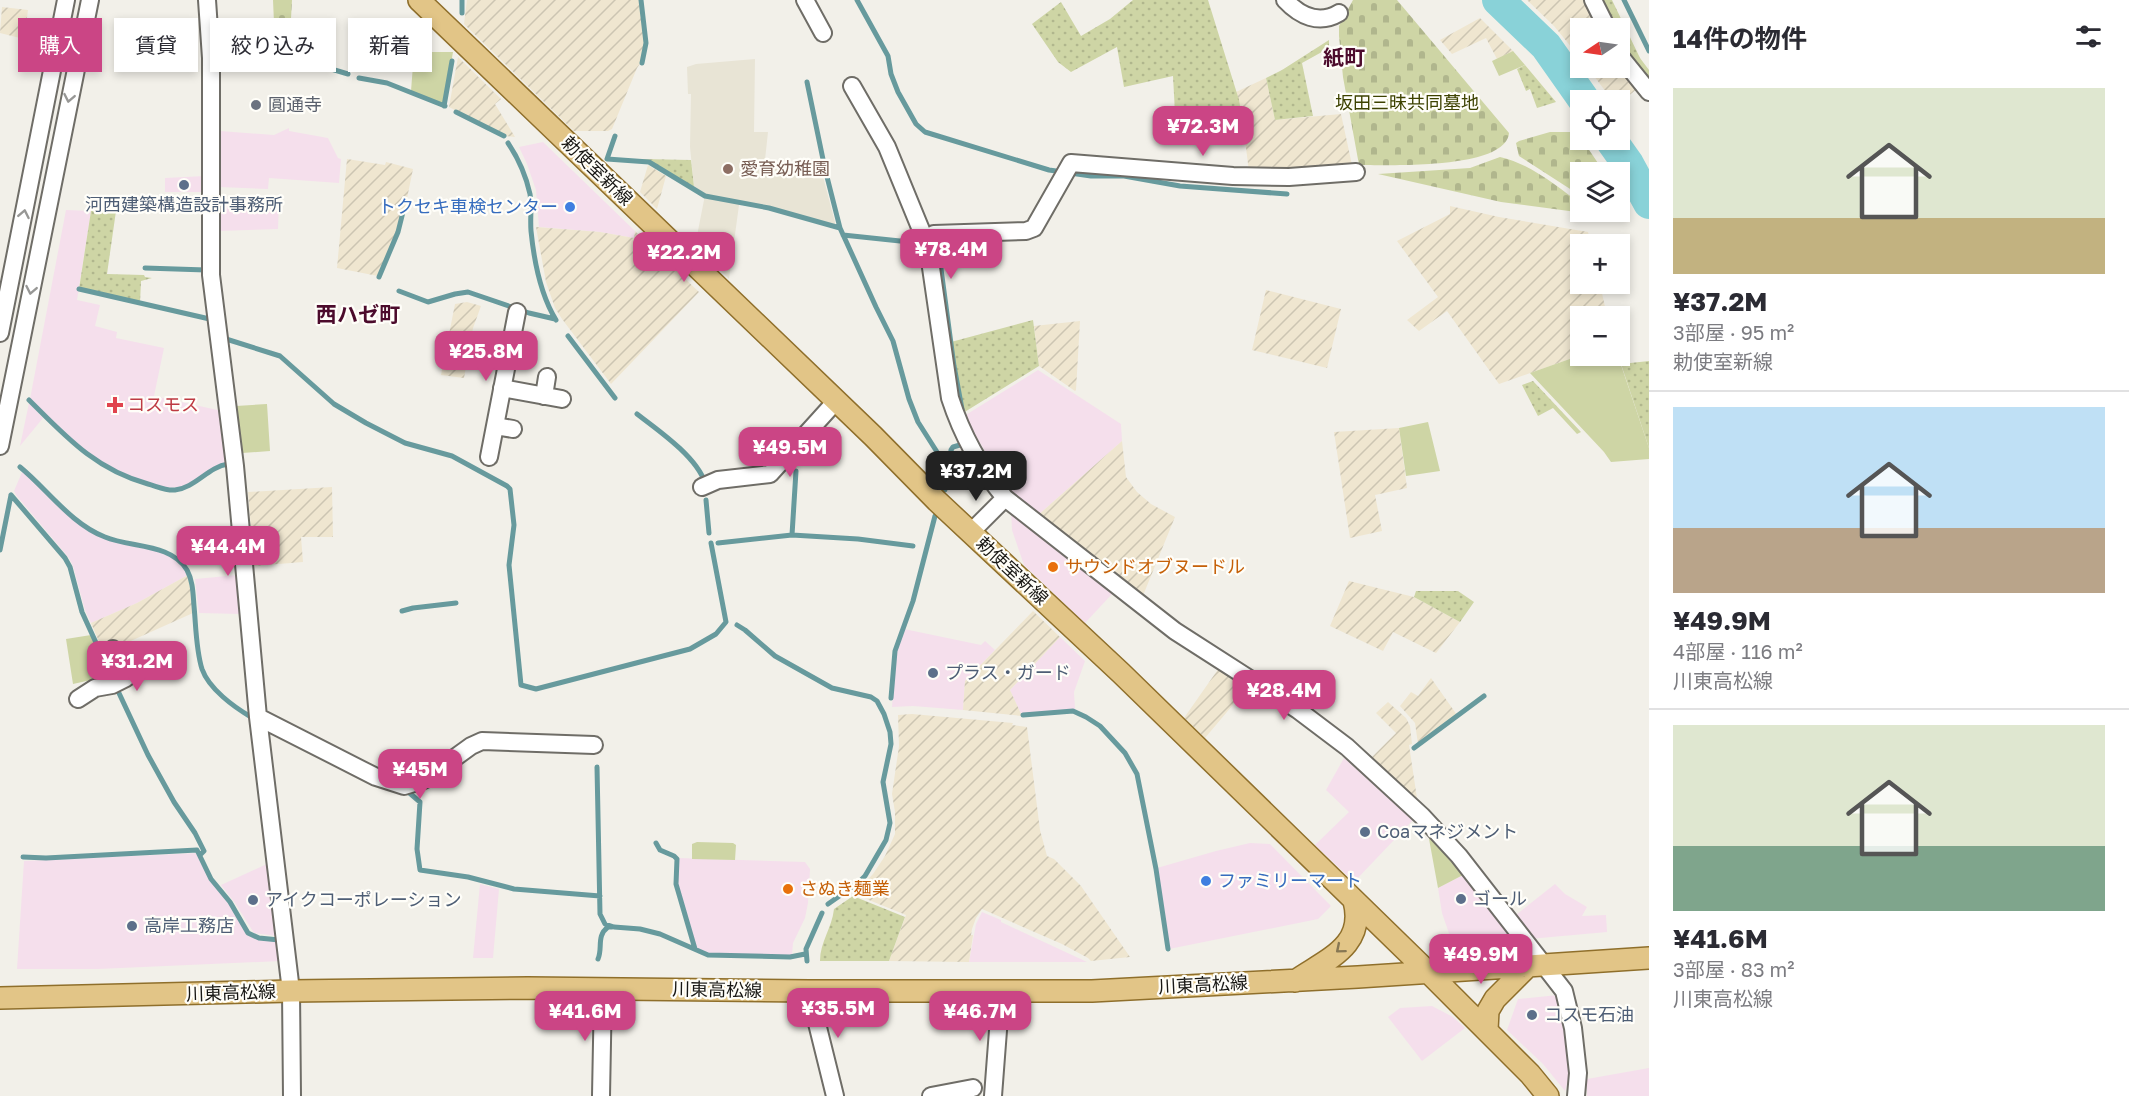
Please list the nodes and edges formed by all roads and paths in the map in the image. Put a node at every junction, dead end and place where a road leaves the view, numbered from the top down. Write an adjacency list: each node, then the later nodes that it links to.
1 (66, 0): 19 (street, one-way to 1)
2 (90, 0): 27 (street, one-way to 27)
3 (207, 0): 11 (street)
4 (419, 0): 24 (main road, 勅使室新線)
5 (805, 0): 10 (street)
6 (1285, 0): 8 (street)
7 (1593, 0): 9 (street)
8 (1339, 13)
9 (1602, 18)
10 (823, 33)
11 (210, 44)
12 (1630, 69): 15 (street)
13 (211, 72): 34 (street)
14 (852, 86): 17 (street)
15 (1649, 93)
16 (1356, 172): 17 (street)
17 (924, 238): 30 (street)
18 (517, 312): 21 (street)
19 (0, 333)
20 (547, 377): 22 (street)
21 (502, 388): 22 (street); 25 (street)
22 (544, 396): 23 (street)
23 (562, 399)
24 (836, 401): 29 (street); 31 (main road, 勅使室新線)
25 (495, 426): 26 (street); 28 (street)
26 (513, 429)
27 (0, 446)
28 (489, 457)
29 (702, 487)
30 (1005, 498): 31 (street); 38 (street)
31 (971, 532): 36 (main road, 勅使室新線)
32 (113, 649): 33 (street)
33 (78, 699)
34 (258, 717): 35 (street); 42 (street)
35 (594, 745)
36 (1354, 901): 39 (main road, 勅使室新線); 40 (main road, one-way to 40)
37 (1649, 958): 38 (main road, 川東高松線)
38 (1537, 965): 39 (main road, 川東高松線); 46 (main road); 54 (street)
39 (1429, 973): 40 (main road, 川東高松線); 46 (main road, 勅使室新線)
40 (1295, 981): 44 (main road, 川東高松線)
41 (603, 989): 42 (main road, 川東高松線); 43 (main road, 川東高松線); 49 (street)
42 (291, 991): 45 (main road, 川東高松線); 48 (street)
43 (809, 991): 44 (main road, 川東高松線); 50 (street)
44 (1001, 991): 52 (street)
45 (0, 998)
46 (1487, 1030): 53 (main road, 勅使室新線)
47 (973, 1088): 51 (street)
48 (292, 1096)
49 (601, 1096)
50 (835, 1096)
51 (931, 1096)
52 (993, 1096)
53 (1548, 1096)
54 (1576, 1096)

